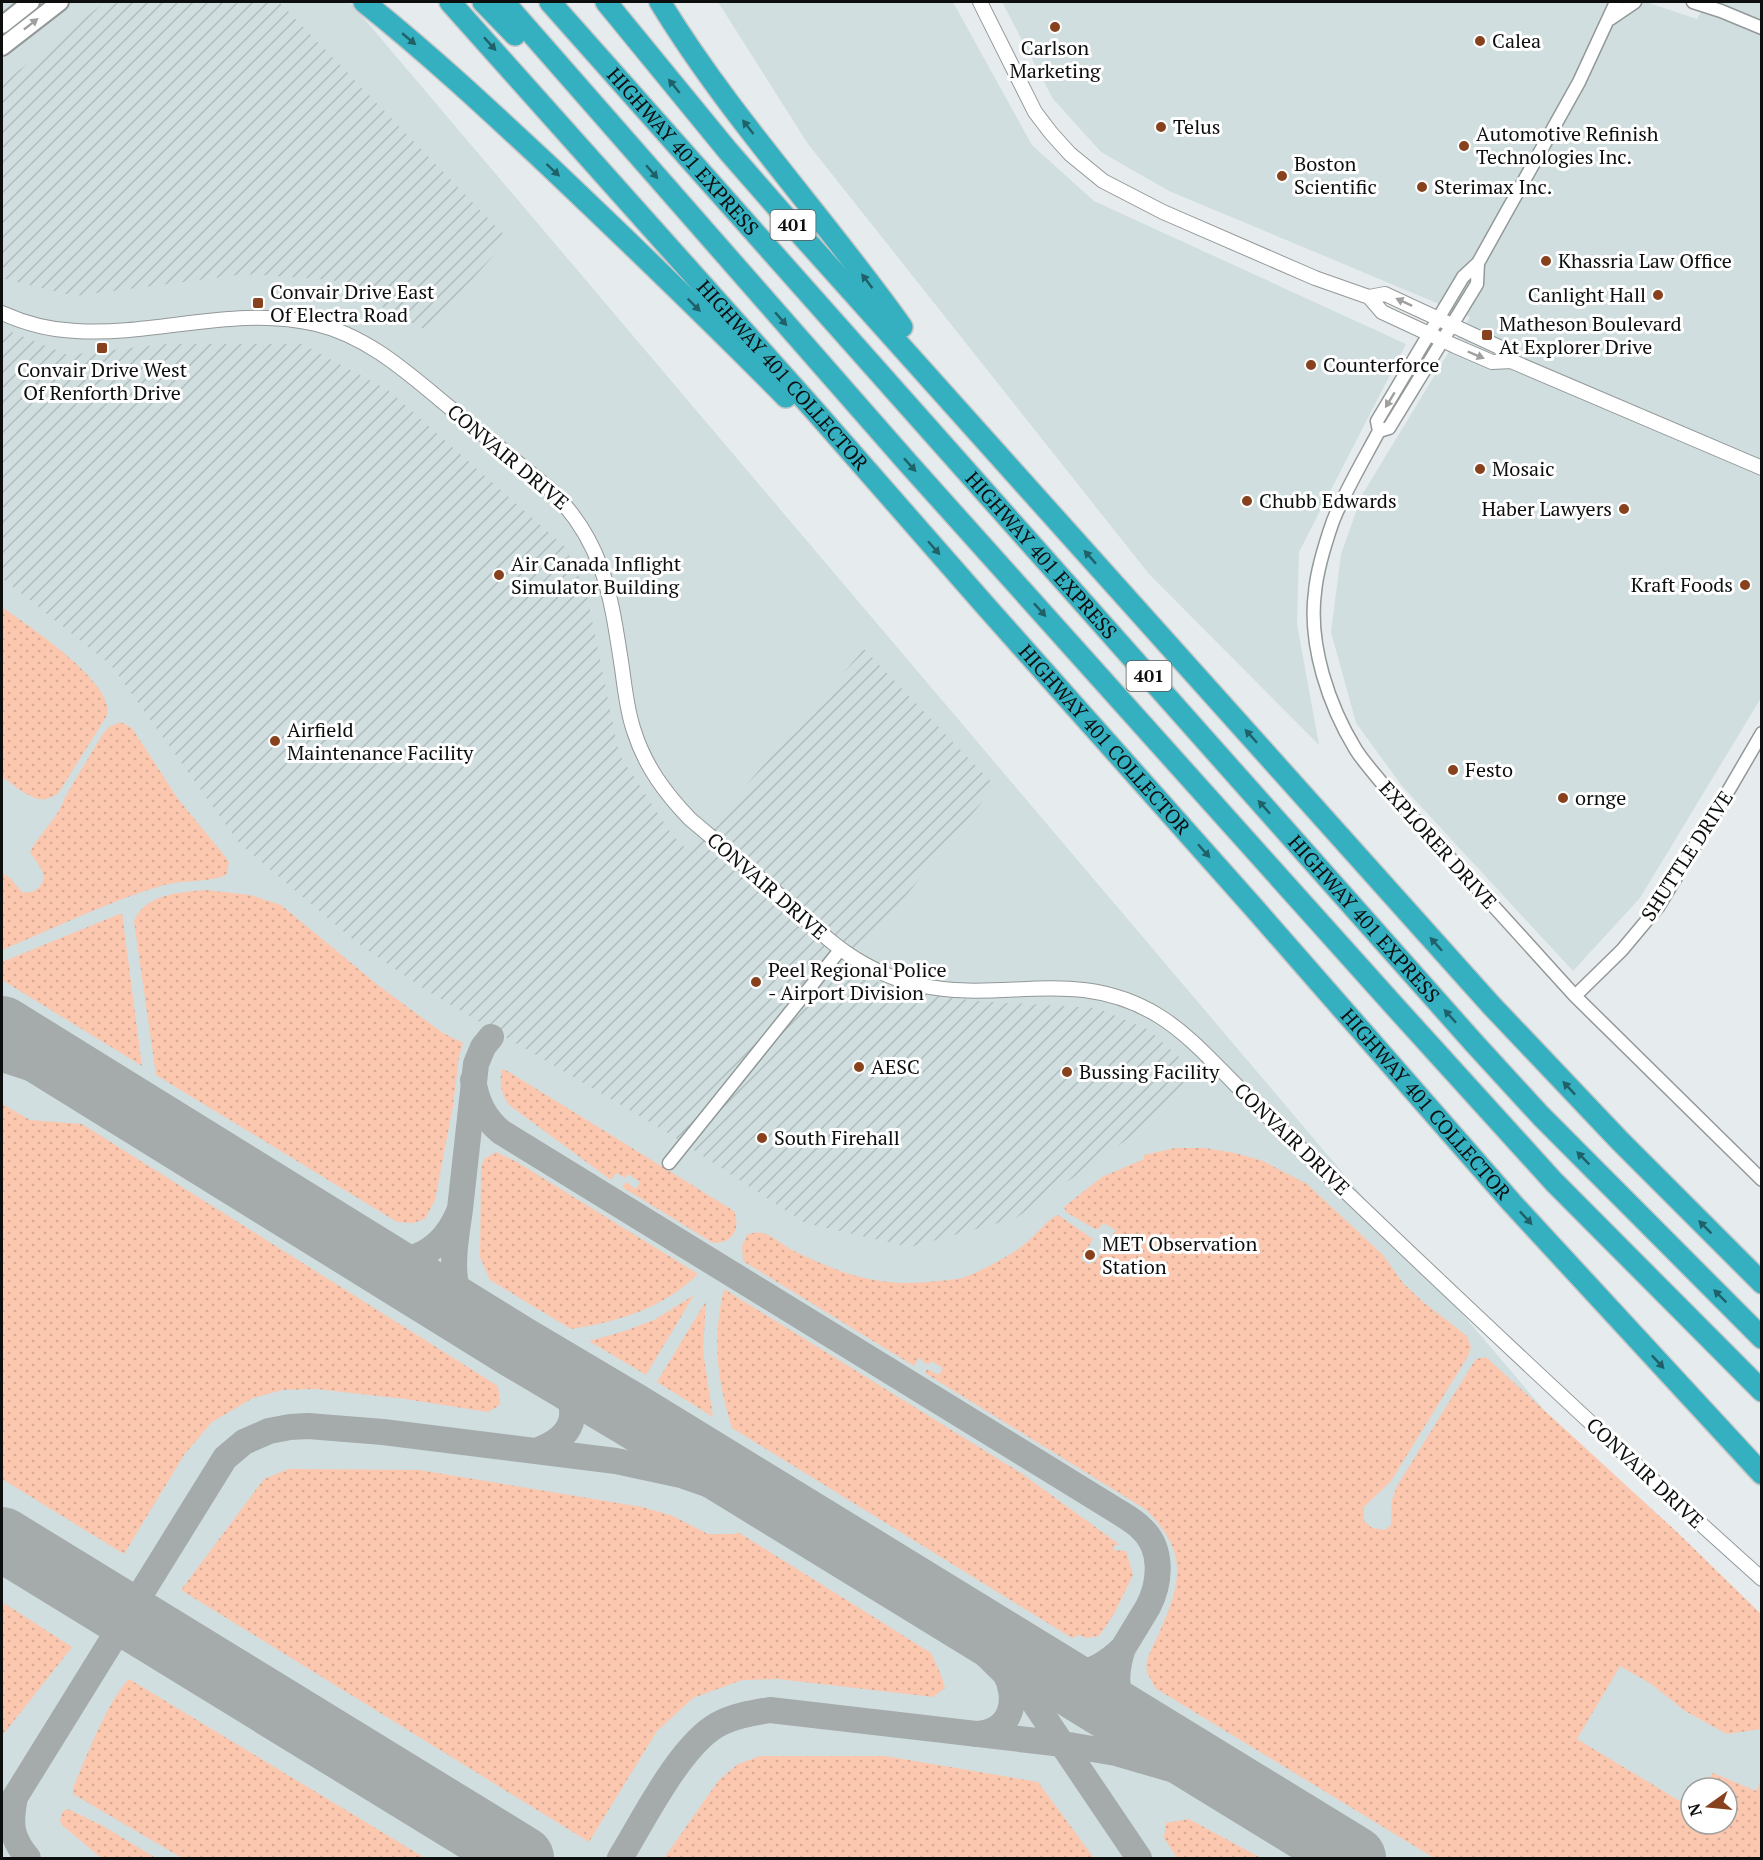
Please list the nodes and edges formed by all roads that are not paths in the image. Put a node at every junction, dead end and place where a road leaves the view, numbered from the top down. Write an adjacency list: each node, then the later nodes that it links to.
1 (31, 2): 15 (main road)
2 (60, 2): 17 (main road, one-way to 2)
3 (364, 2): 30 (highway, one-way to 30)
4 (450, 2): 30 (highway, HIGHWAY 401 COLLECTOR, one-way to 30)
5 (483, 2): 18 (highway)
6 (504, 2): 18 (highway, 401)
7 (550, 2): 37 (highway, HIGHWAY 401 EXPRESS / 401, one-way to 7)
8 (607, 2): 27 (highway, 401, one-way to 8)
9 (660, 2): 27 (highway, one-way to 9)
10 (980, 2): 20 (street)
11 (1616, 2): 14 (street, EXPLORER DRIVE)
12 (1635, 2): 14 (street)
13 (1693, 2): 16 (street)
14 (1609, 19): 19 (street, EXPLORER DRIVE)
15 (2, 25)
16 (1761, 28)
17 (2, 47)
18 (614, 128): 38 (highway, HIGHWAY 401 EXPRESS / 401, one-way to 38)
19 (1478, 263): 22 (street, EXPLORER DRIVE); 23 (street, EXPLORER DRIVE)
20 (1369, 297): 22 (street, one-way to 20); 24 (street)
21 (2, 313): 32 (street, CONVAIR DRIVE)
22 (1437, 318): 23 (street); 24 (street, EXPLORER DRIVE)
23 (1451, 326): 25 (street, EXPLORER DRIVE); 26 (street)
24 (1429, 333): 25 (street); 28 (street, EXPLORER DRIVE, one-way to 28)
25 (1443, 340): 26 (street, one-way to 26); 28 (street, EXPLORER DRIVE)
26 (1511, 361): 29 (street)
27 (963, 414): 36 (highway, 401, one-way to 27)
28 (1379, 431): 33 (street, EXPLORER DRIVE)
29 (1761, 468)
30 (896, 504): 39 (highway, HIGHWAY 401 COLLECTOR, one-way to 39)
31 (1761, 733): 33 (street, SHUTTLE DRIVE)
32 (840, 950): 34 (street); 40 (street, CONVAIR DRIVE)
33 (1575, 996): 35 (street, EXPLORER DRIVE)
34 (669, 1163)
35 (1761, 1180)
36 (1761, 1283)
37 (1761, 1338)
38 (1761, 1391)
39 (1761, 1474)
40 (1761, 1579)

